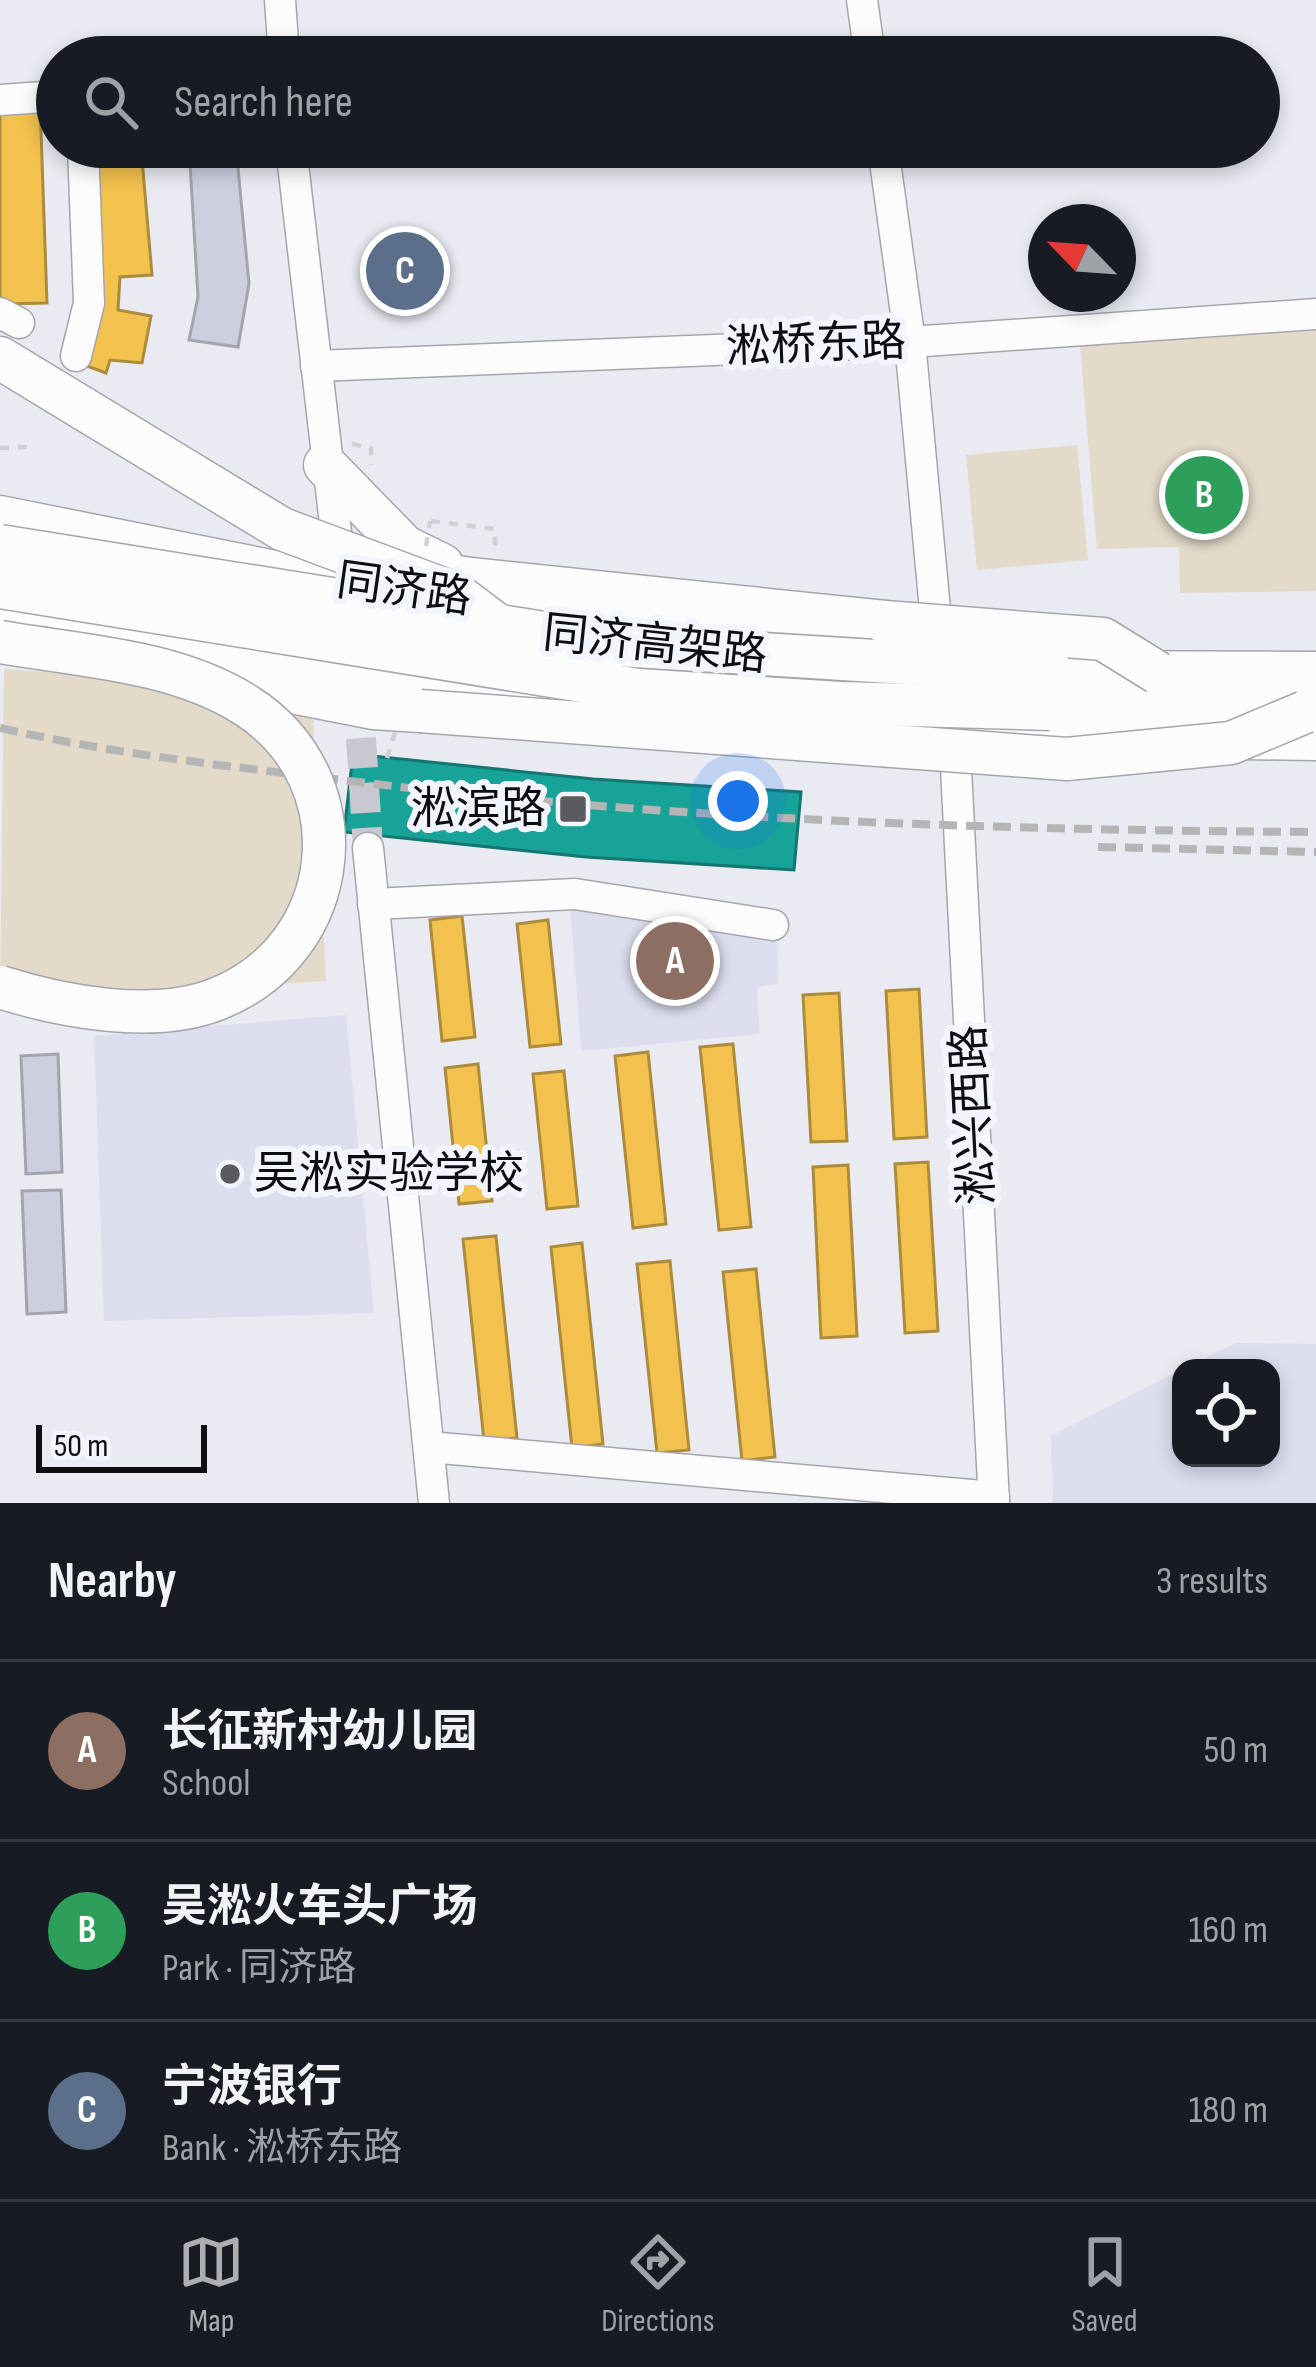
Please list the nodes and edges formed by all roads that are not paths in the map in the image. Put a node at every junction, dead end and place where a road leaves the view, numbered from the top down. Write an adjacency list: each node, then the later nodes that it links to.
1 (280, 0): 3 (street)
2 (862, 0): 4 (street)
3 (283, 36)
4 (867, 36)
5 (36, 97): 6 (street)
6 (0, 100)
7 (83, 168): 13 (street)
8 (293, 168): 14 (street)
9 (886, 168): 12 (street, 淞兴西路)
10 (1316, 314): 12 (street, 淞桥东路)
11 (6, 331): 23 (highway, bridge)
12 (910, 342): 14 (street, 淞桥东路); 25 (street, 淞兴西路)
13 (76, 356)
14 (316, 366): 15 (street)
15 (324, 452): 19 (street); 20 (highway)
16 (0, 489): 19 (main road, 同济路)
17 (0, 514): 19 (main road, 同济路)
18 (0, 546): 23 (highway, 同济高架路, bridge)
19 (322, 567): 20 (highway); 25 (main road, 同济路)
20 (483, 570): 28 (highway, bridge)
21 (0, 587): 30 (highway, 同济高架路, bridge)
22 (0, 612): 29 (main road, 同济路)
23 (503, 630): 28 (highway, 同济高架路, bridge)
24 (0, 642): 35 (highway, bridge)
25 (938, 646): 27 (main road, 同济路); 31 (street, 淞兴西路)
26 (0, 653): 29 (highway)
27 (1316, 656)
28 (1158, 673): 30 (highway, 同济高架路)
29 (373, 707): 30 (highway, bridge); 31 (main road, 同济路)
30 (1313, 710): 31 (main road, 同济路)
31 (954, 728): 37 (street, 淞兴西路)
32 (368, 848): 33 (street)
33 (373, 904): 34 (street); 36 (street)
34 (772, 925)
35 (0, 987)
36 (429, 1448): 37 (street); 38 (street)
37 (994, 1500)
38 (434, 1503)

